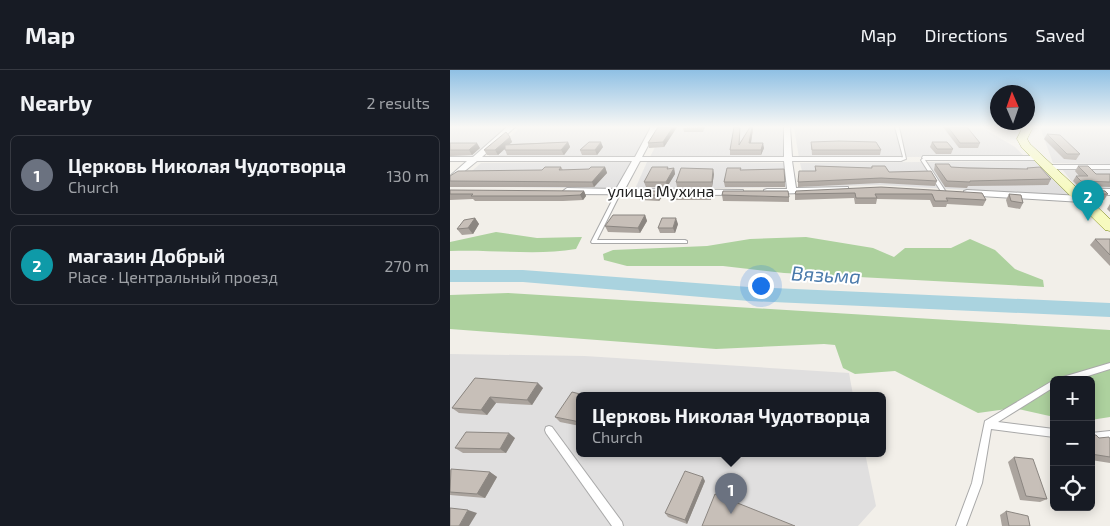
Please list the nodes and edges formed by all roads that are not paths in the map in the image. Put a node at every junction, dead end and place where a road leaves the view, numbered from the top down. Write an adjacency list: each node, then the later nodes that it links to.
1 (487, 148): 10 (street)
2 (645, 148): 6 (street)
3 (788, 148): 7 (street)
4 (902, 148): 11 (lane)
5 (1028, 148): 12 (street)
6 (640, 158): 7 (street); 10 (street); 16 (street)
7 (788, 158): 11 (street); 17 (street)
8 (926, 158): 12 (street); 19 (lane)
9 (450, 159): 10 (street)
10 (474, 159): 14 (street)
11 (901, 159)
12 (1042, 162): 13 (street); 21 (street)
13 (1110, 167)
14 (450, 180)
15 (851, 189): 17 (street, улица Мухина)
16 (620, 190): 17 (street, улица Мухина); 18 (street, улица Мухина); 23 (lane)
17 (792, 190)
18 (561, 191)
19 (939, 192): 21 (street)
20 (1110, 192): 21 (street)
21 (1078, 195): 22 (street)
22 (1110, 227)
23 (684, 242)
24 (1110, 366): 25 (lane)
25 (1076, 376)
26 (1050, 386): 27 (lane)
27 (988, 425): 29 (lane); 33 (lane)
28 (549, 430): 32 (lane)
29 (1050, 433)
30 (1110, 435): 31 (lane)
31 (1095, 437)
32 (618, 526)
33 (961, 526)

